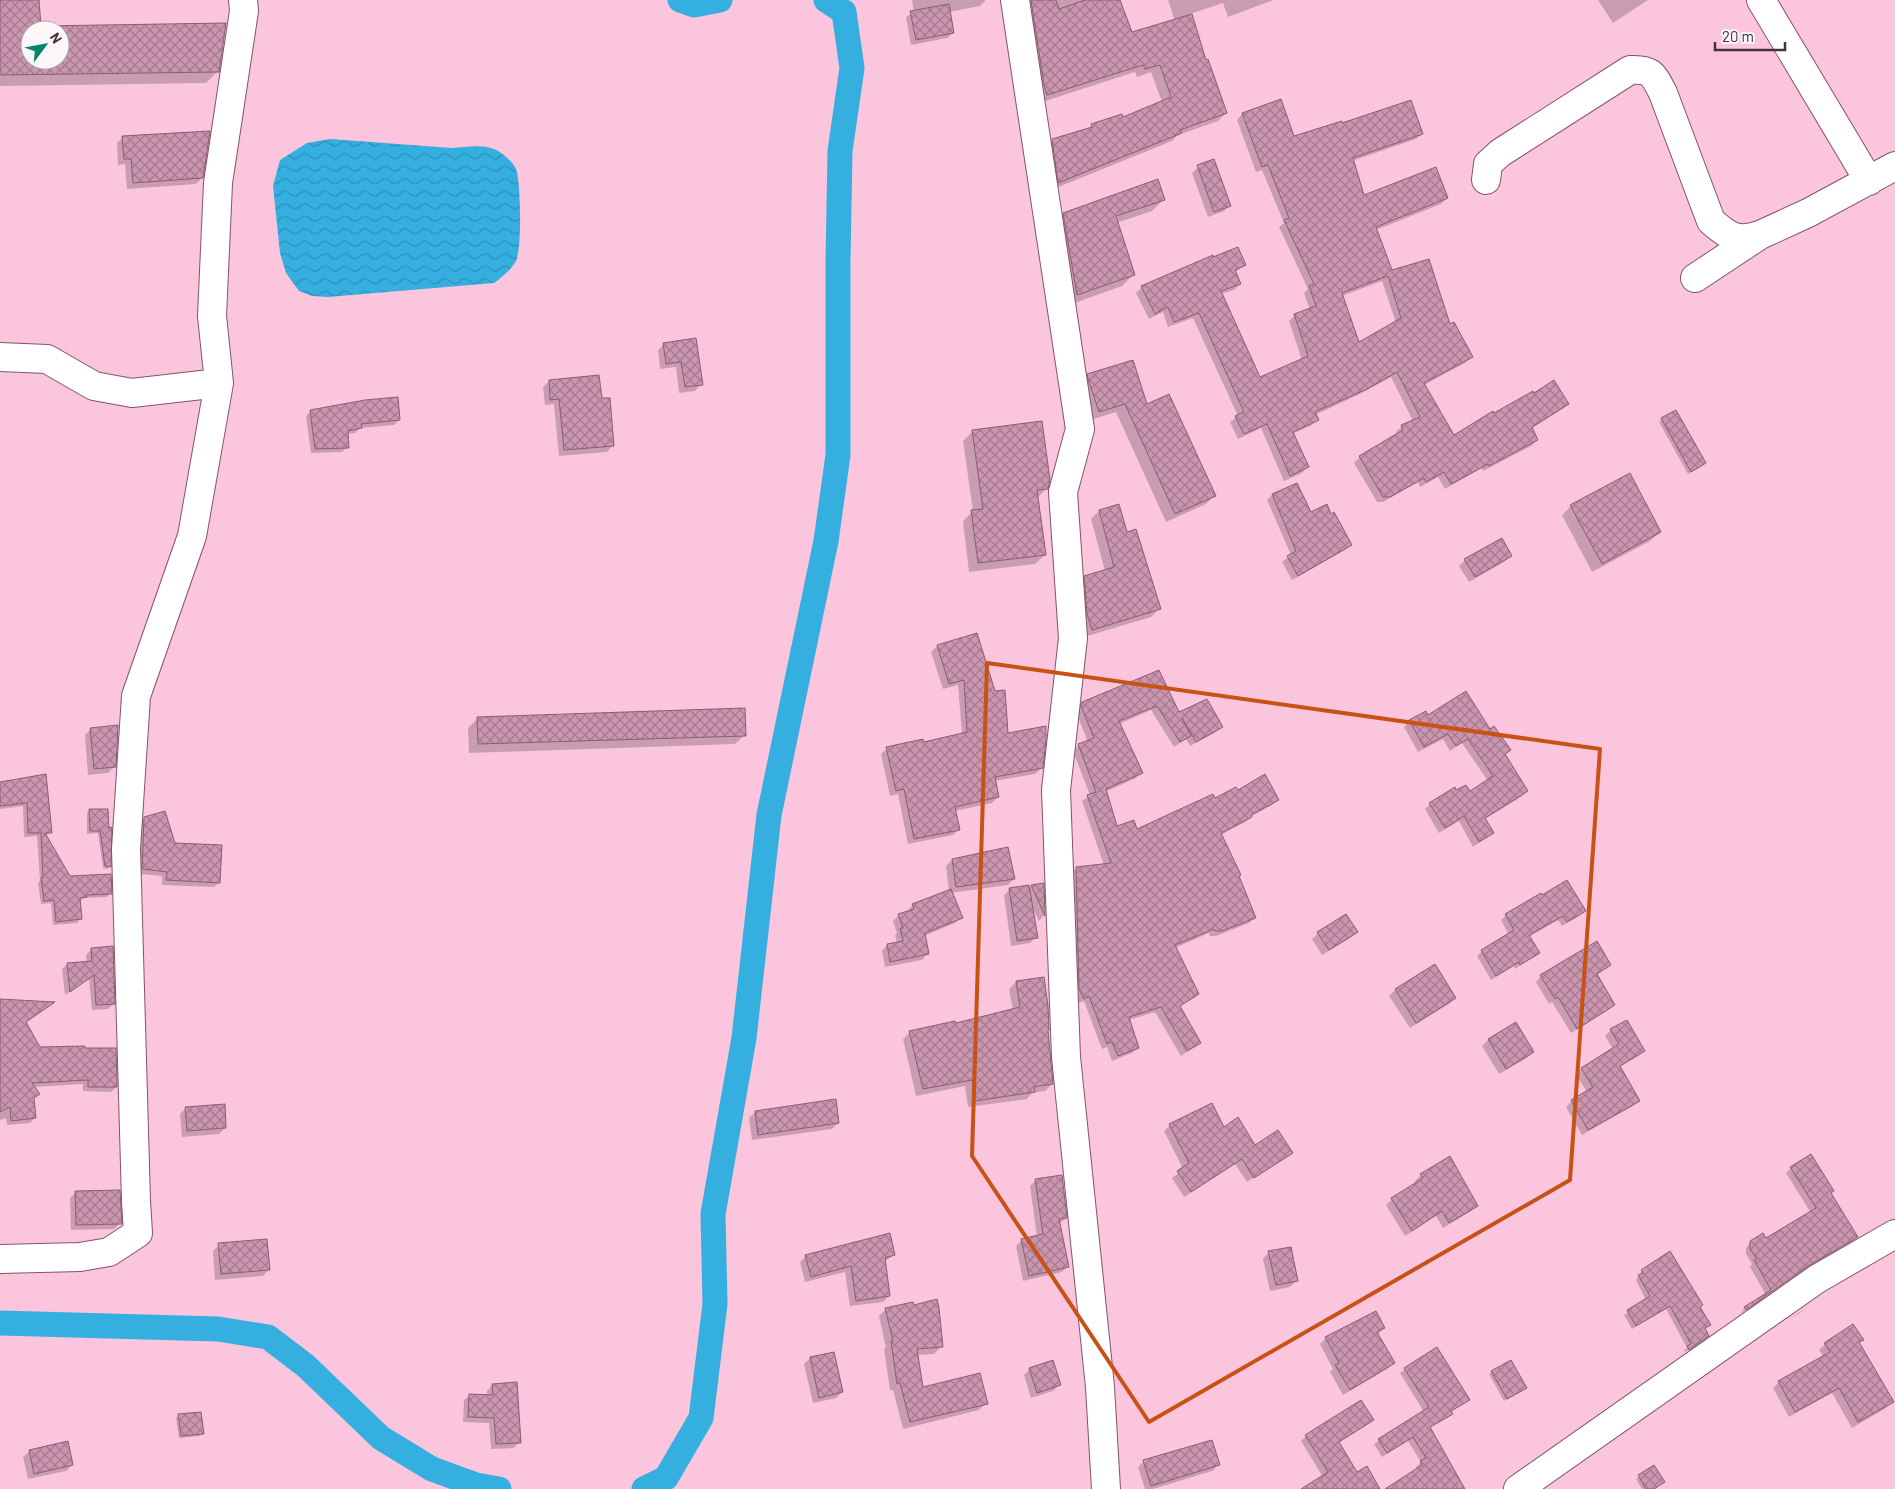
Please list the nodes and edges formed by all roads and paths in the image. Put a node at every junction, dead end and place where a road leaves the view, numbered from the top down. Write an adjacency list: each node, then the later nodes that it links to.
1 (243, 0): 10 (street)
2 (1015, 0): 13 (street)
3 (1761, 0): 6 (street)
4 (1895, 166): 6 (street)
5 (1486, 180): 7 (street)
6 (1869, 181): 7 (street)
7 (1760, 235): 8 (street)
8 (1695, 278)
9 (0, 357): 10 (street)
10 (219, 383): 12 (street)
11 (1895, 1234): 14 (street)
12 (0, 1260)
13 (1106, 1489)
14 (1518, 1489)

